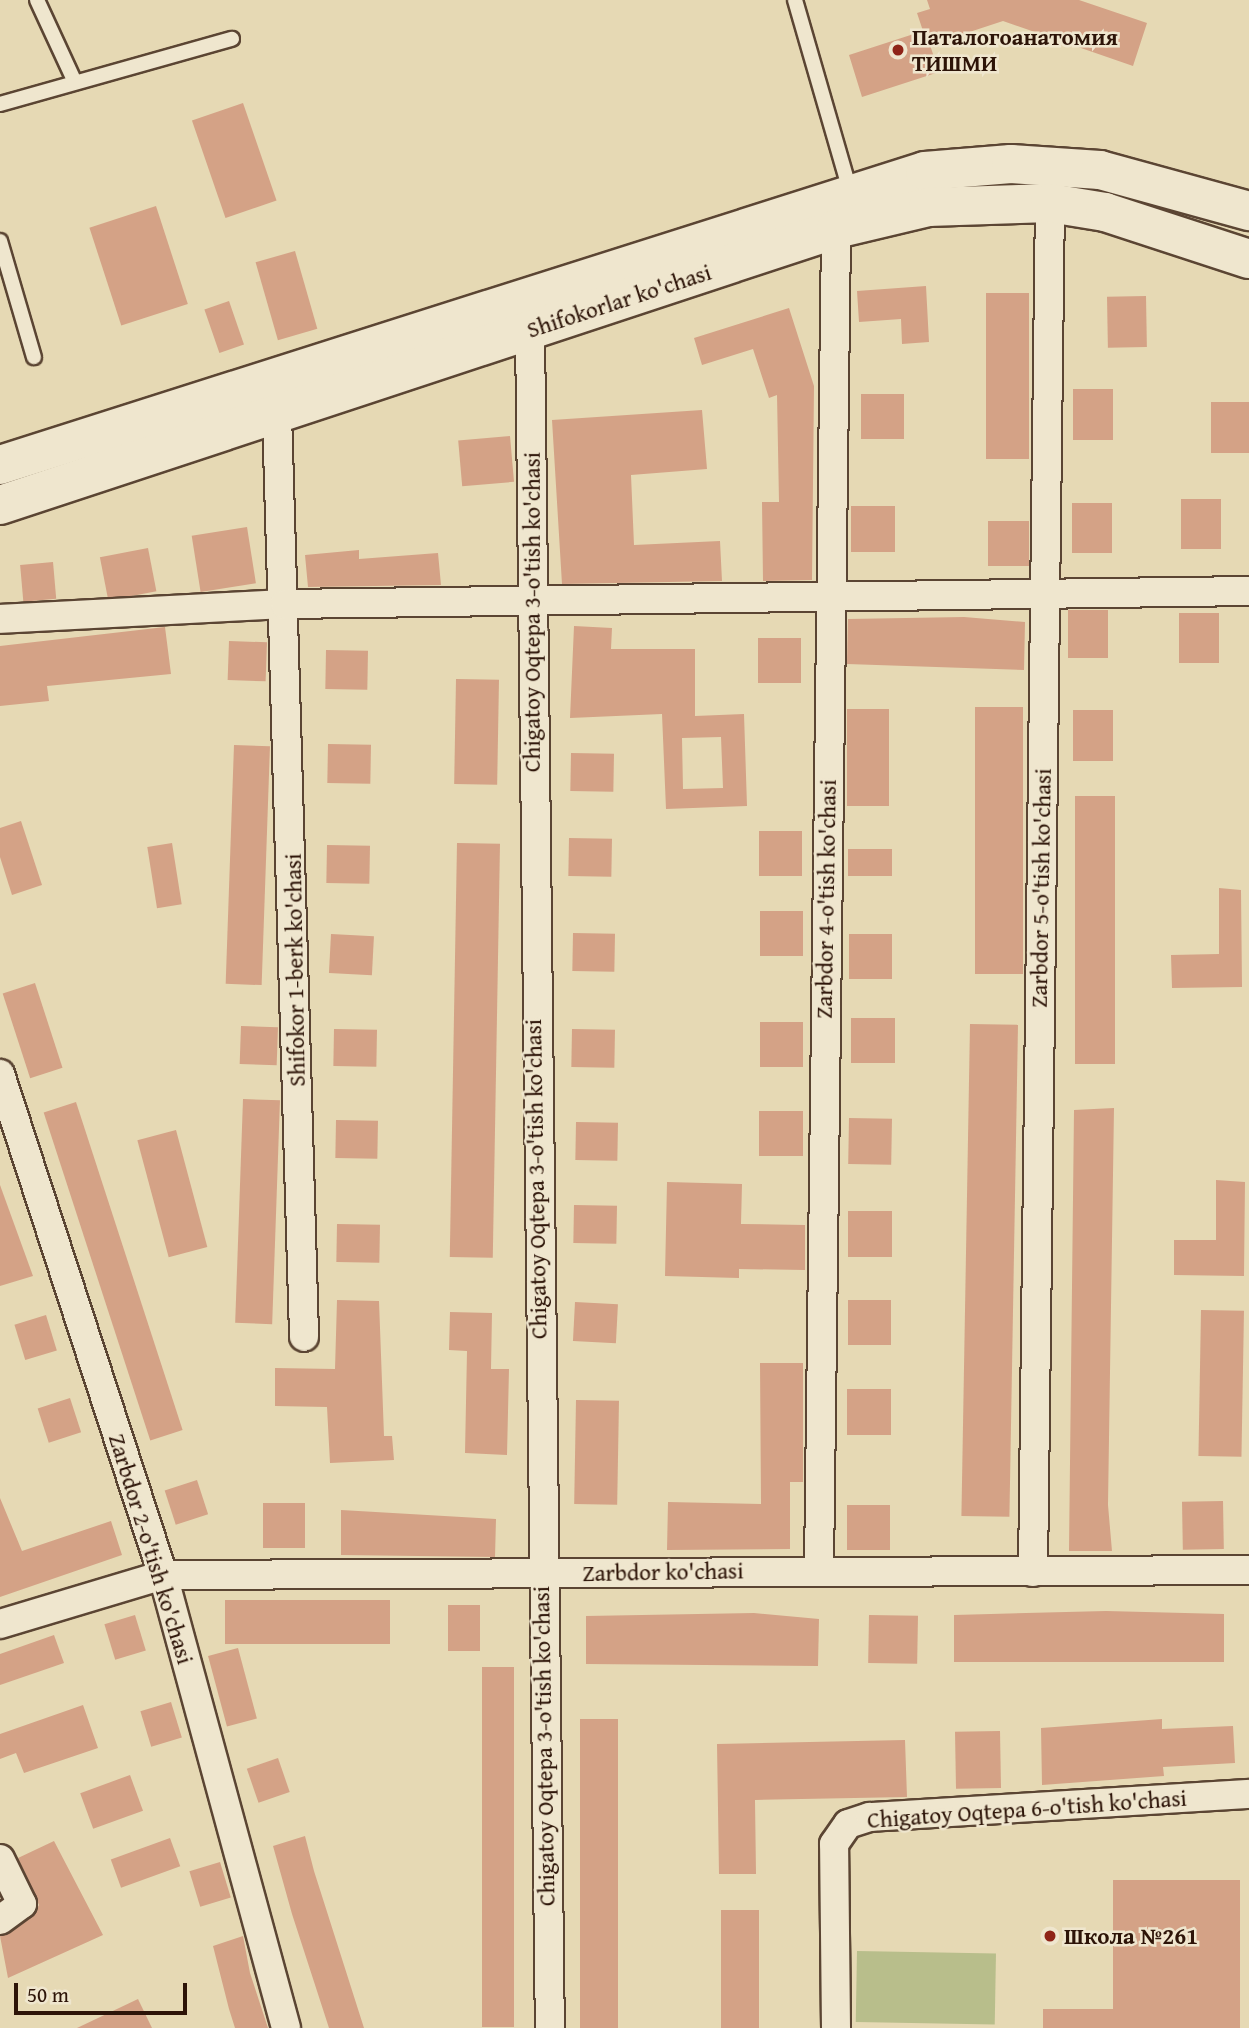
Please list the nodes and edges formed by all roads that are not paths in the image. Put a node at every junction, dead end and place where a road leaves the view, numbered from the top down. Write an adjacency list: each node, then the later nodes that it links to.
1 (37, 0): 4 (lane)
2 (795, 0): 6 (lane)
3 (232, 39): 4 (lane)
4 (73, 78): 5 (lane)
5 (0, 104)
6 (850, 191): 7 (main road, Shifokorlar ko'chasi); 17 (main road, Shifokorlar ko'chasi)
7 (1192, 194): 8 (lane); 10 (main road, Shifokorlar ko'chasi)
8 (1249, 196)
9 (1050, 203): 11 (main road, Shifokorlar ko'chasi); 13 (main road, Shifokorlar ko'chasi); 20 (street, Zarbdor 5-o'tish ko'chasi)
10 (1249, 211)
11 (836, 229): 14 (main road, Shifokorlar ko'chasi); 21 (street, Zarbdor 4-o'tish ko'chasi)
12 (0, 241): 15 (lane)
13 (1249, 259)
14 (530, 330): 16 (main road, Shifokorlar ko'chasi); 23 (street, Chigatoy Oqtepa 3-o'tish ko'chasi)
15 (34, 357)
16 (276, 414): 18 (main road, Shifokorlar ko'chasi); 22 (street, Shifokor 1-berk ko'chasi)
17 (0, 465)
18 (0, 505)
19 (1249, 591): 20 (street)
20 (1045, 592): 21 (street); 29 (street, Zarbdor 5-o'tish ko'chasi)
21 (828, 601): 23 (street); 27 (street, Zarbdor 4-o'tish ko'chasi)
22 (285, 604): 23 (street); 24 (street); 26 (street, Shifokor 1-berk ko'chasi)
23 (531, 605): 30 (street, Chigatoy Oqtepa 3-o'tish ko'chasi)
24 (0, 619)
25 (0, 1074): 31 (street, Zarbdor 2-o'tish ko'chasi)
26 (304, 1337)
27 (819, 1568): 29 (street, Zarbdor ko'chasi); 30 (street, Zarbdor ko'chasi)
28 (1249, 1570): 29 (street, Zarbdor ko'chasi)
29 (1033, 1572)
30 (540, 1574): 31 (street, Zarbdor ko'chasi); 37 (street, Chigatoy Oqtepa 3-o'tish ko'chasi)
31 (163, 1575): 32 (street, Zarbdor ko'chasi); 36 (street, Zarbdor 2-o'tish ko'chasi)
32 (0, 1624)
33 (1249, 1794): 38 (street, Chigatoy Oqtepa 6-o'tish ko'chasi)
34 (0, 1859): 35 (street)
35 (0, 1920)
36 (286, 2028)
37 (550, 2028)
38 (836, 2028)

